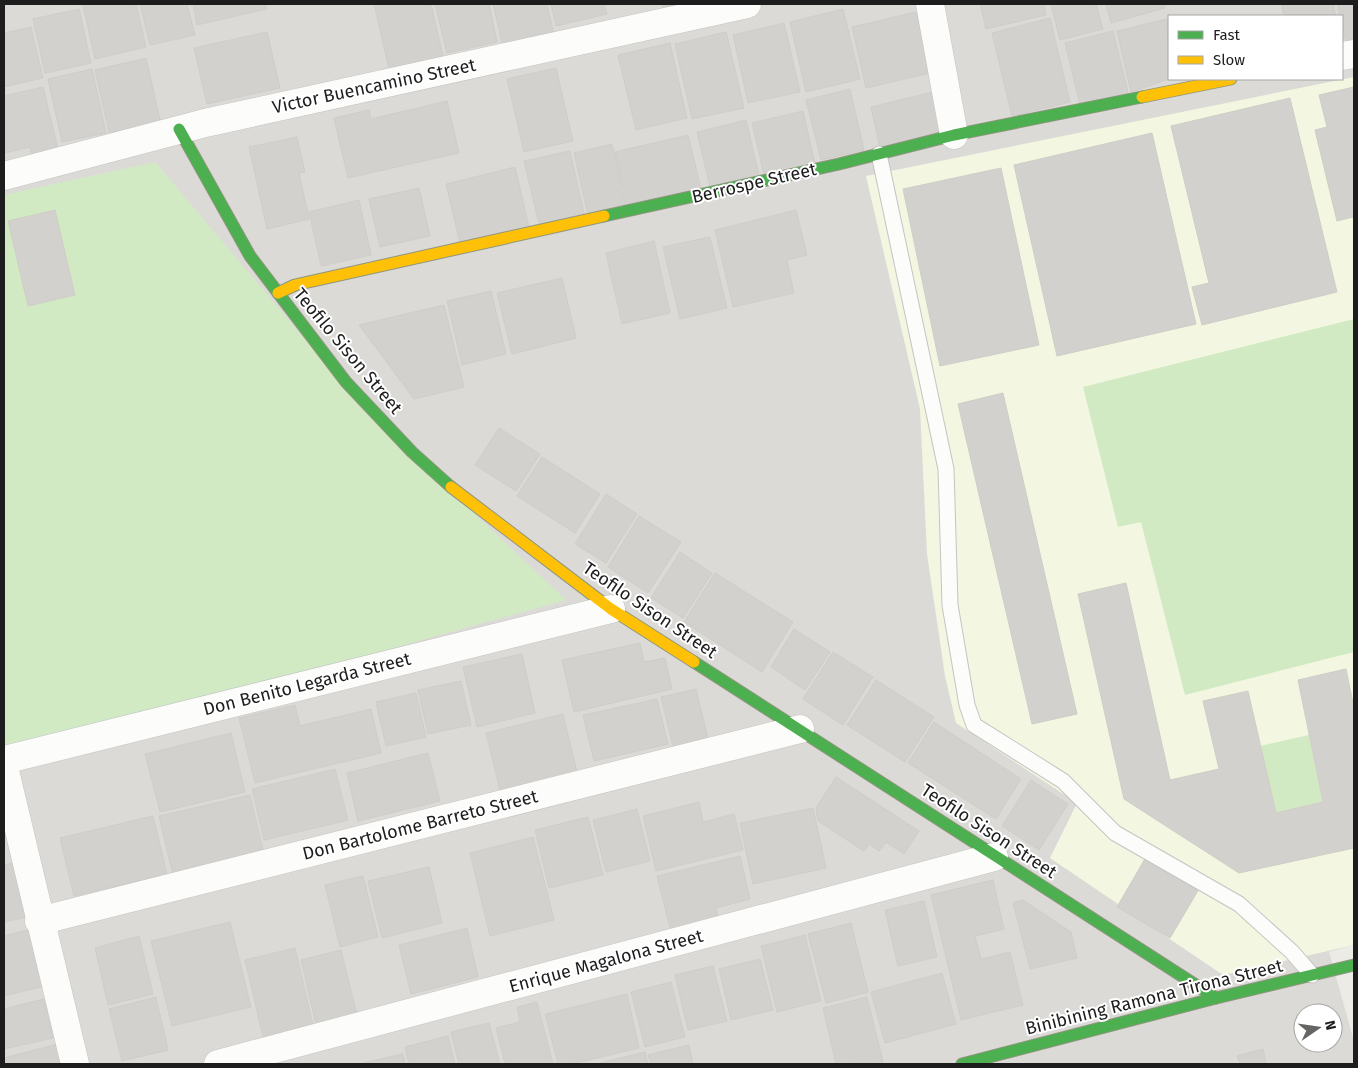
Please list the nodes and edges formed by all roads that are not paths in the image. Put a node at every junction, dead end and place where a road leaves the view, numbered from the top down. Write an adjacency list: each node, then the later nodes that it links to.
1 (747, 4): 4 (street, Victor Buencamino Street)
2 (930, 4): 5 (street)
3 (1226, 80): 5 (street, Berrospe Street)
4 (179, 130): 7 (street, Victor Buencamino Street); 8 (street, Teofilo Sison Street)
5 (954, 135): 6 (street, Berrospe Street)
6 (879, 154): 8 (street, Berrospe Street); 16 (lane)
7 (4, 176)
8 (278, 293): 9 (street, Teofilo Sison Street)
9 (611, 609): 10 (street, Teofilo Sison Street); 11 (street, Don Benito Legarda Street)
10 (800, 729): 13 (street, Teofilo Sison Street); 14 (street, Don Bartolome Barreto Street)
11 (4, 760)
12 (4, 767): 14 (street)
13 (994, 857): 17 (street, Teofilo Sison Street); 19 (street, Enrique Magalona Street)
14 (39, 921): 18 (street)
15 (1354, 965): 16 (street, Binibining Ramona Tirona Street)
16 (1312, 975): 17 (street, Binibining Ramona Tirona Street)
17 (1216, 998): 20 (street, Binibining Ramona Tirona Street)
18 (75, 1064)
19 (218, 1064)
20 (962, 1064)

